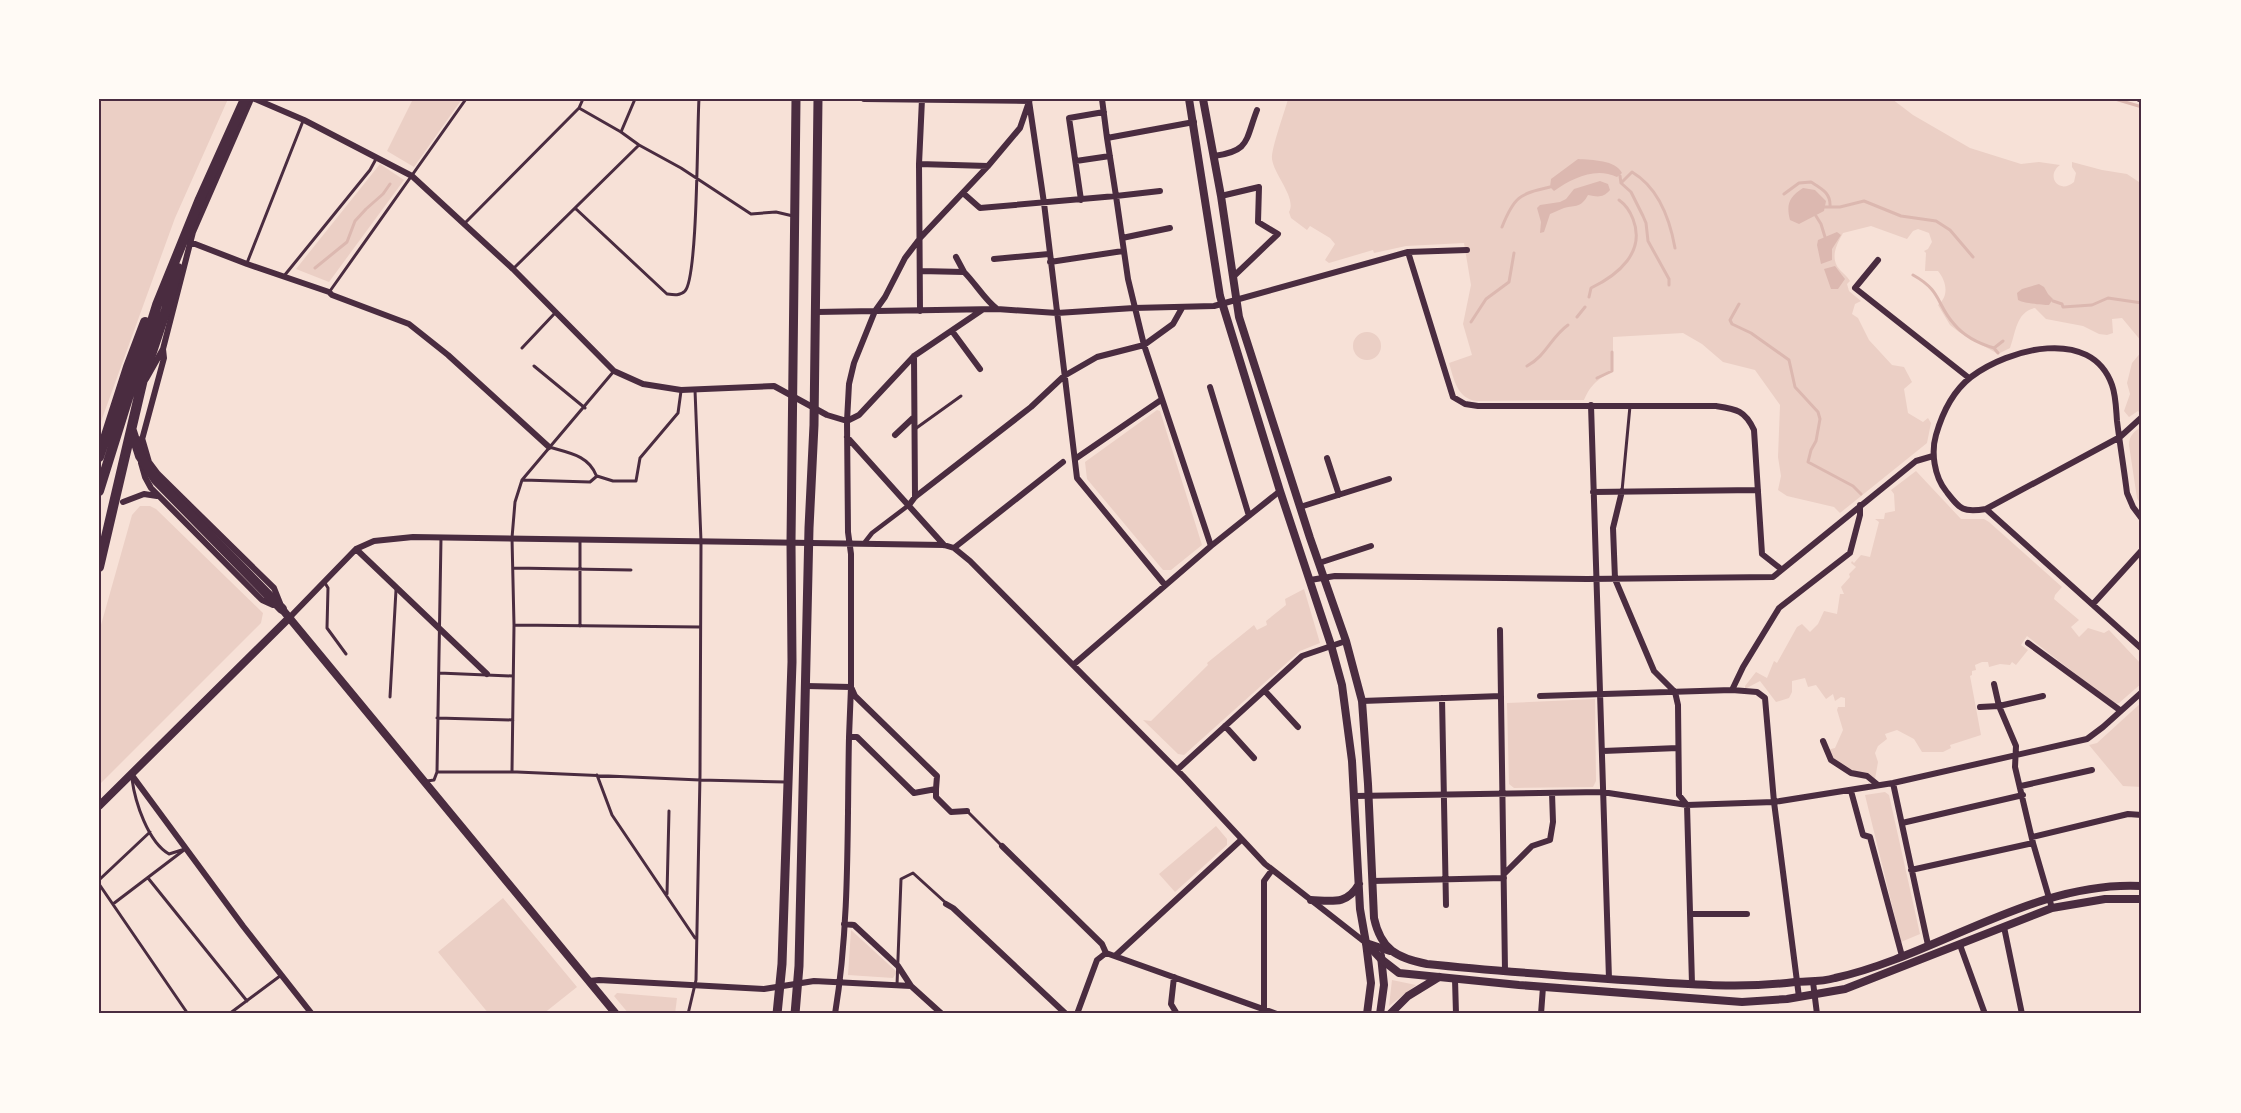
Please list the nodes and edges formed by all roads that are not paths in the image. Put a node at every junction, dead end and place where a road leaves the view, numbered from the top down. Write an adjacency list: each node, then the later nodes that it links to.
1 (243, 99): 33 (highway); 81 (highway)
2 (253, 99): 18 (street); 44 (street)
3 (466, 99): 29 (lane)
4 (583, 99): 15 (lane)
5 (635, 99): 20 (lane)
6 (699, 99): 30 (lane)
7 (796, 99): 39 (main road)
8 (818, 99): 69 (main road)
9 (864, 99): 13 (street)
10 (1102, 99): 17 (street)
11 (1189, 99): 19 (main road)
12 (1203, 99): 24 (main road)
13 (922, 100): 14 (street); 27 (street)
14 (1029, 100): 28 (street); 37 (street)
15 (579, 108): 20 (lane); 40 (lane)
16 (1257, 110): 24 (street)
17 (1104, 112): 21 (street); 26 (street)
18 (304, 120): 25 (street); 53 (lane)
19 (1194, 122): 21 (street); 61 (main road)
20 (621, 132): 22 (lane)
21 (1107, 138): 23 (street)
22 (639, 145): 30 (lane); 38 (lane)
23 (1110, 156): 26 (street); 34 (street)
24 (1214, 156): 35 (main road)
25 (376, 157): 29 (street); 58 (lane)
26 (1076, 161): 36 (street)
27 (919, 164): 28 (street); 42 (street)
28 (988, 166): 32 (street)
29 (412, 176): 40 (street); 59 (lane)
30 (697, 180): 38 (lane); 39 (lane)
31 (1160, 191): 34 (street)
32 (963, 193): 37 (street); 42 (street)
33 (197, 195): 101 (highway); 140 (highway)
34 (1116, 196): 36 (street); 43 (street)
35 (1221, 196): 57 (main road); 57 (street)
36 (1081, 200): 37 (street)
37 (1044, 203): 48 (street)
38 (575, 208): 54 (lane)
39 (794, 216): 85 (main road)
40 (464, 224): 54 (street)
41 (1170, 228): 43 (street)
42 (921, 237): 55 (street); 67 (street)
43 (1122, 238): 45 (street)
44 (190, 242): 53 (street); 74 (street)
45 (1123, 250): 52 (street); 62 (street)
46 (1467, 250): 47 (street)
47 (1408, 252): 60 (street); 88 (street)
48 (1049, 254): 50 (street); 52 (street)
49 (956, 257): 56 (street)
50 (994, 259)
51 (1878, 260): 80 (street)
52 (1050, 262): 70 (street)
53 (247, 264): 58 (street)
54 (513, 269): 68 (street)
55 (920, 271): 56 (street); 65 (street)
56 (964, 272): 64 (street)
57 (1234, 276): 60 (main road)
58 (283, 277): 59 (street)
59 (329, 292): 100 (street)
60 (1238, 300): 61 (street); 121 (main road)
61 (1223, 305): 63 (street); 112 (main road)
62 (1134, 308): 63 (street); 70 (street); 72 (street)
63 (1182, 308): 72 (street)
64 (997, 309): 66 (street); 70 (street)
65 (920, 310): 66 (street); 67 (street)
66 (982, 310): 71 (street)
67 (875, 311): 69 (street); 94 (street)
68 (556, 312): 73 (lane); 78 (street)
69 (816, 312): 90 (main road)
70 (1057, 314): 79 (street)
71 (952, 331): 75 (street); 77 (street)
72 (1144, 345): 79 (street); 87 (street)
73 (522, 348)
74 (163, 349): 97 (street); 106 (street)
75 (914, 356): 93 (street); 94 (street)
76 (534, 366): 91 (lane)
77 (980, 369)
78 (614, 371): 83 (street); 91 (lane)
79 (1064, 375): 104 (street); 117 (street)
80 (1969, 378): 99 (street); 102 (street)
81 (132, 383): 111 (highway); 153 (highway)
82 (1210, 387): 123 (street)
83 (681, 390): 84 (street); 107 (lane)
84 (695, 390): 85 (street); 128 (lane)
85 (792, 395): 90 (street); 129 (main road)
86 (961, 396): 95 (lane)
87 (1161, 400): 104 (street); 134 (street)
88 (1591, 405): 89 (street); 114 (street)
89 (1630, 406): 110 (street); 113 (lane)
90 (814, 407): 94 (street); 130 (main road)
91 (585, 408): 100 (lane)
92 (2142, 417): 99 (street)
93 (913, 418): 95 (street); 96 (street)
94 (847, 421): 98 (street)
95 (913, 430): 117 (street)
96 (895, 435)
97 (142, 436): 116 (street); 153 (street)
98 (847, 436): 119 (street); 131 (street)
99 (2120, 437): 122 (street); 124 (street)
100 (549, 447): 107 (lane); 109 (lane)
101 (99, 456)
102 (1933, 456): 120 (street); 122 (street)
103 (1327, 458): 115 (street)
104 (1075, 459): 150 (street)
105 (1063, 462): 136 (street)
106 (99, 474)
107 (597, 476): 109 (lane)
108 (1389, 479): 115 (street)
109 (522, 480): 126 (lane)
110 (1758, 490): 113 (street); 143 (street)
111 (99, 491)
112 (1280, 491): 123 (street); 148 (main road)
113 (1622, 491): 114 (street); 147 (street)
114 (1593, 492): 146 (street)
115 (1339, 495): 121 (street)
116 (160, 497): 118 (street); 153 (street)
117 (915, 497): 119 (street)
118 (123, 502)
119 (909, 504): 132 (street); 133 (street)
120 (1860, 505): 143 (street); 171 (street)
121 (1300, 507): 139 (main road)
122 (1986, 509): 152 (street)
123 (1249, 516): 134 (street)
124 (2142, 519)
125 (441, 538): 126 (street); 137 (street); 157 (lane)
126 (512, 538): 127 (street); 141 (lane)
127 (580, 540): 128 (street); 142 (lane)
128 (701, 541): 129 (street); 156 (lane)
129 (791, 543): 130 (street); 203 (main road)
130 (809, 543): 131 (street); 169 (main road)
131 (850, 543): 132 (street); 170 (street)
132 (865, 543): 133 (street)
133 (944, 545): 136 (street)
134 (1211, 546): 150 (street)
135 (1371, 546): 139 (street)
136 (954, 548): 164 (street)
137 (356, 549): 149 (street); 151 (street)
138 (2142, 550): 152 (street)
139 (1319, 563): 145 (main road)
140 (99, 567)
141 (514, 567): 142 (lane); 154 (lane)
142 (581, 568): 144 (lane); 155 (lane)
143 (1781, 569): 147 (street)
144 (631, 570)
145 (1324, 578): 146 (street); 148 (street); 159 (main road)
146 (1597, 579): 147 (street); 175 (street)
147 (1615, 579): 173 (street)
148 (1310, 580): 161 (main road)
149 (324, 582): 153 (street); 163 (lane)
150 (1164, 585): 164 (street)
151 (396, 588): 157 (street); 179 (lane)
152 (2093, 604): 162 (street)
153 (286, 613): 199 (street); 202 (street)
154 (514, 626): 155 (lane); 167 (lane)
155 (580, 626): 156 (lane)
156 (700, 627): 201 (lane)
157 (440, 628): 165 (lane); 166 (street)
158 (1500, 630): 176 (street)
159 (1346, 641): 161 (street); 181 (main road)
160 (2028, 643): 184 (street)
161 (1331, 645): 172 (street); 214 (main road)
162 (2142, 650)
163 (346, 654)
164 (1073, 665): 195 (street)
165 (439, 673): 166 (lane); 185 (lane)
166 (487, 674): 167 (lane)
167 (513, 675): 186 (lane)
168 (1995, 684): 182 (street)
169 (806, 686): 170 (street); 271 (main road)
170 (851, 687): 189 (street); 207 (street)
171 (1732, 690): 173 (street); 216 (street)
172 (1265, 691): 187 (street); 188 (street)
173 (1676, 692): 175 (street); 191 (street)
174 (2142, 692): 184 (street)
175 (1601, 694): 177 (street); 192 (street)
176 (1501, 696): 180 (street); 211 (street)
177 (1540, 696)
178 (2043, 696): 182 (street)
179 (390, 697)
180 (1442, 698): 181 (street); 212 (street)
181 (1362, 700): 215 (main road)
182 (1999, 706): 183 (street); 193 (street)
183 (1980, 707)
184 (2121, 711): 193 (street)
185 (438, 718): 186 (lane); 198 (lane)
186 (513, 720): 197 (lane)
187 (1225, 726): 194 (street); 195 (street)
188 (1298, 727)
189 (849, 737): 207 (street); 247 (street)
190 (1823, 741): 205 (street)
191 (1678, 748): 192 (street); 217 (street)
192 (1603, 751): 209 (street)
193 (2014, 756): 204 (street); 206 (street)
194 (1254, 758)
195 (1177, 770): 224 (street)
196 (2092, 770): 206 (street)
197 (512, 771): 198 (lane); 200 (lane)
198 (437, 772): 202 (lane)
199 (131, 774): 218 (street); 223 (lane); 227 (street)
200 (597, 775): 201 (lane); 237 (lane)
201 (700, 780): 203 (lane); 250 (lane)
202 (424, 781): 267 (street)
203 (788, 783): 275 (main road)
204 (1893, 783): 205 (street); 222 (street)
205 (1878, 785): 208 (street)
206 (2021, 786): 213 (street)
207 (936, 789): 220 (street)
208 (1851, 791): 216 (street); 258 (street)
209 (1602, 792): 210 (street); 217 (street); 266 (street)
210 (1552, 793): 211 (street); 230 (street)
211 (1503, 794): 212 (street); 230 (street)
212 (1444, 795): 215 (street); 233 (street)
213 (2023, 795): 222 (street); 225 (street)
214 (1356, 796): 215 (street); 232 (main road)
215 (1368, 796): 234 (main road)
216 (1774, 802): 217 (street); 269 (street)
217 (1687, 805): 245 (street)
218 (99, 806)
219 (669, 811): 237 (lane)
220 (967, 811): 226 (lane)
221 (2142, 815): 225 (street)
222 (1902, 823): 229 (street)
223 (150, 832): 227 (lane); 235 (lane)
224 (1241, 840): 228 (street); 257 (street)
225 (2032, 840): 229 (street); 238 (street)
226 (1002, 846): 256 (street)
227 (185, 849): 231 (lane); 262 (street)
228 (1272, 870): 240 (street); 281 (street)
229 (1911, 870): 252 (street)
230 (1504, 876): 233 (street); 261 (street)
231 (148, 878): 241 (lane); 280 (lane)
232 (1360, 880): 240 (main road); 251 (main road)
233 (1446, 880): 234 (street); 243 (street)
234 (1372, 881): 249 (main road)
235 (99, 882): 241 (lane)
236 (2142, 886): 238 (main road)
237 (667, 896): 250 (lane)
238 (2049, 898): 244 (street); 252 (main road)
239 (2142, 899): 244 (main road)
240 (1311, 900): 251 (street)
241 (113, 904): 282 (lane)
242 (946, 904): 260 (lane); 291 (street)
243 (1446, 905)
244 (2052, 908): 248 (main road)
245 (1691, 914): 246 (street); 272 (street)
246 (1747, 914)
247 (844, 924): 260 (street); 268 (street)
248 (2004, 927): 253 (main road); 302 (street)
249 (1378, 933): 254 (street); 255 (main road)
250 (696, 940): 274 (lane)
251 (1366, 943): 254 (street); 259 (main road); 295 (street)
252 (1928, 945): 258 (main road)
253 (1960, 945): 278 (main road); 301 (street)
254 (1380, 948): 255 (street); 259 (street)
255 (1390, 951): 261 (main road)
256 (1106, 953): 257 (street); 292 (street)
257 (1115, 956): 263 (street)
258 (1902, 956): 270 (main road)
259 (1381, 959): 264 (main road); 296 (street)
260 (898, 966): 273 (lane); 276 (street)
261 (1505, 971): 266 (main road)
262 (281, 975): 280 (lane); 284 (street)
263 (1174, 977): 281 (street); 293 (street)
264 (1439, 977): 265 (main road); 297 (street)
265 (1455, 979): 277 (main road); 298 (street)
266 (1609, 979): 272 (main road)
267 (589, 981): 274 (street); 285 (street)
268 (840, 982): 271 (street); 273 (street); 289 (street)
269 (1798, 982): 270 (main road); 272 (main road); 279 (street)
270 (1813, 982): 278 (street)
271 (798, 983): 275 (street); 288 (main road)
272 (1692, 984)
273 (897, 985): 276 (street)
274 (695, 986): 275 (street); 286 (lane)
275 (780, 986): 287 (main road)
276 (911, 986): 290 (street)
277 (1543, 987): 279 (main road); 299 (street)
278 (1815, 995): 279 (main road); 300 (street)
279 (1799, 997)
280 (247, 1000): 283 (lane)
281 (1264, 1012): 294 (street)
282 (188, 1014)
283 (229, 1014)
284 (312, 1014)
285 (616, 1014)
286 (688, 1014)
287 (777, 1014)
288 (795, 1014)
289 (835, 1014)
290 (942, 1014)
291 (1066, 1014)
292 (1077, 1014)
293 (1177, 1014)
294 (1277, 1014)
295 (1367, 1014)
296 (1380, 1014)
297 (1390, 1014)
298 (1456, 1014)
299 (1541, 1014)
300 (1817, 1014)
301 (1985, 1014)
302 (2022, 1014)

